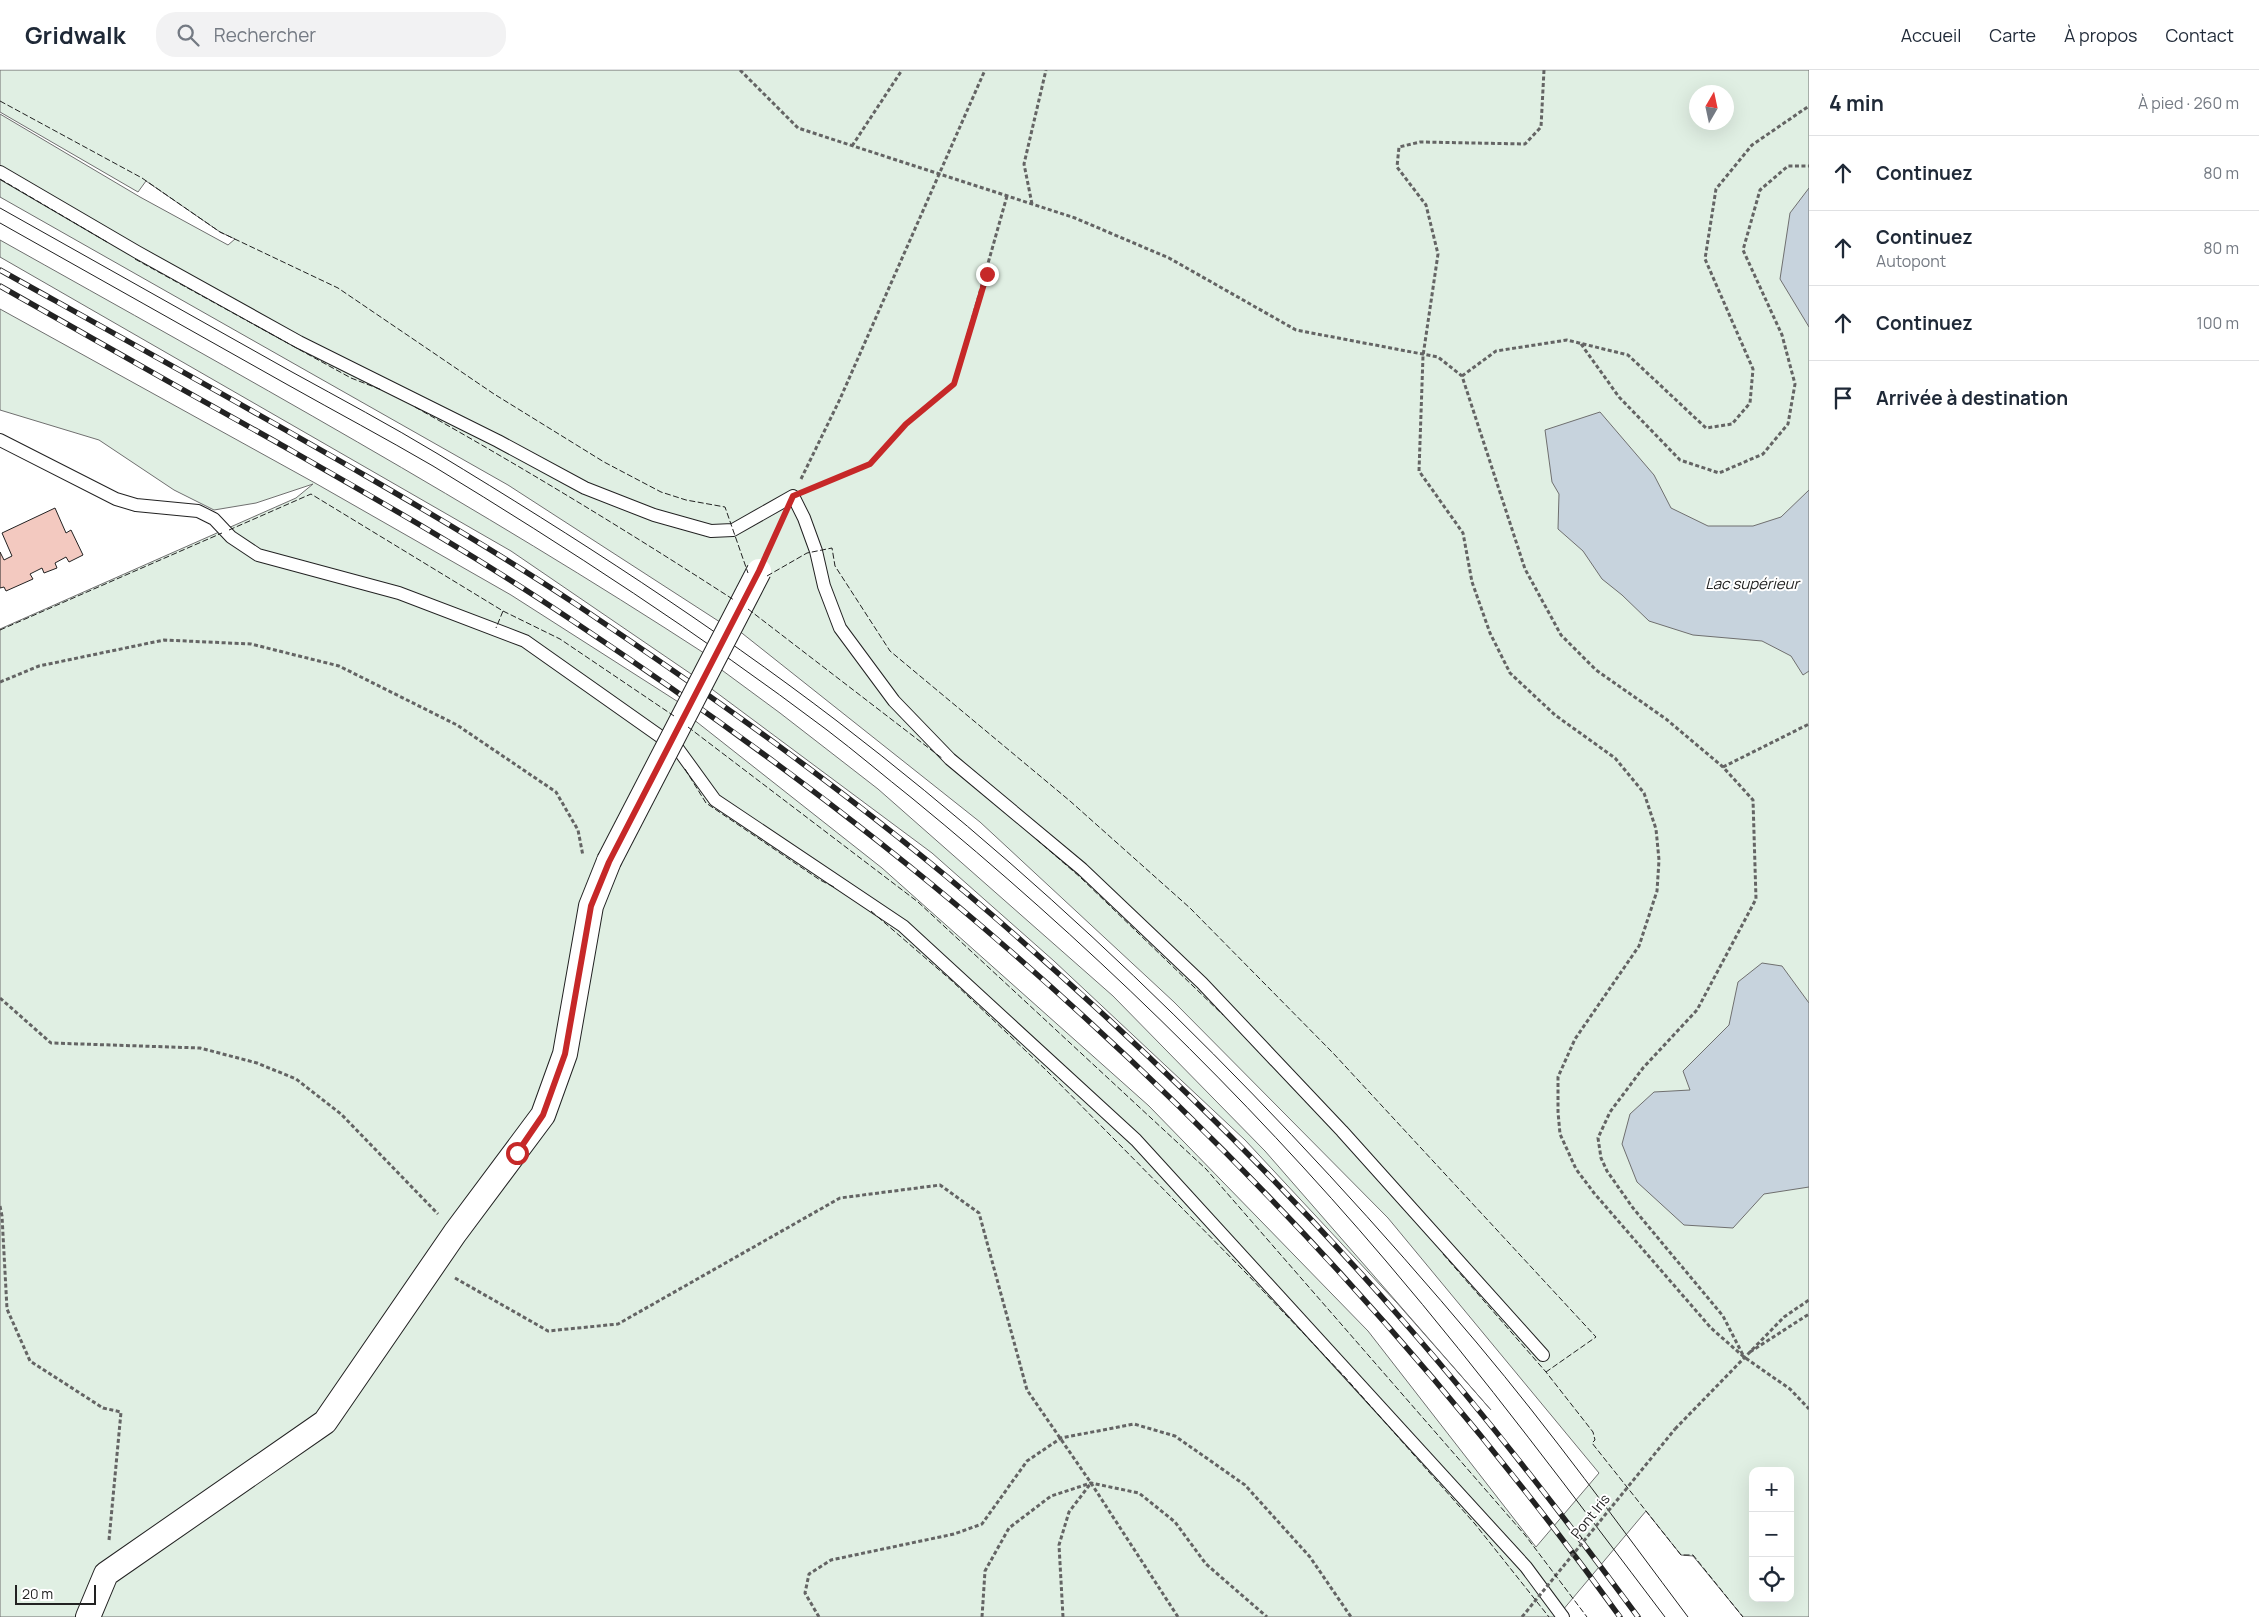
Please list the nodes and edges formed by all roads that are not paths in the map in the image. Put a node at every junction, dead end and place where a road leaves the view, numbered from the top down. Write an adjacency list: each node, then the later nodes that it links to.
1 (0, 172): 4 (lane)
2 (0, 440): 6 (lane)
3 (759, 571): 5 (street, bridge)
4 (1542, 1355)
5 (88, 1617)
6 (1563, 1617)

